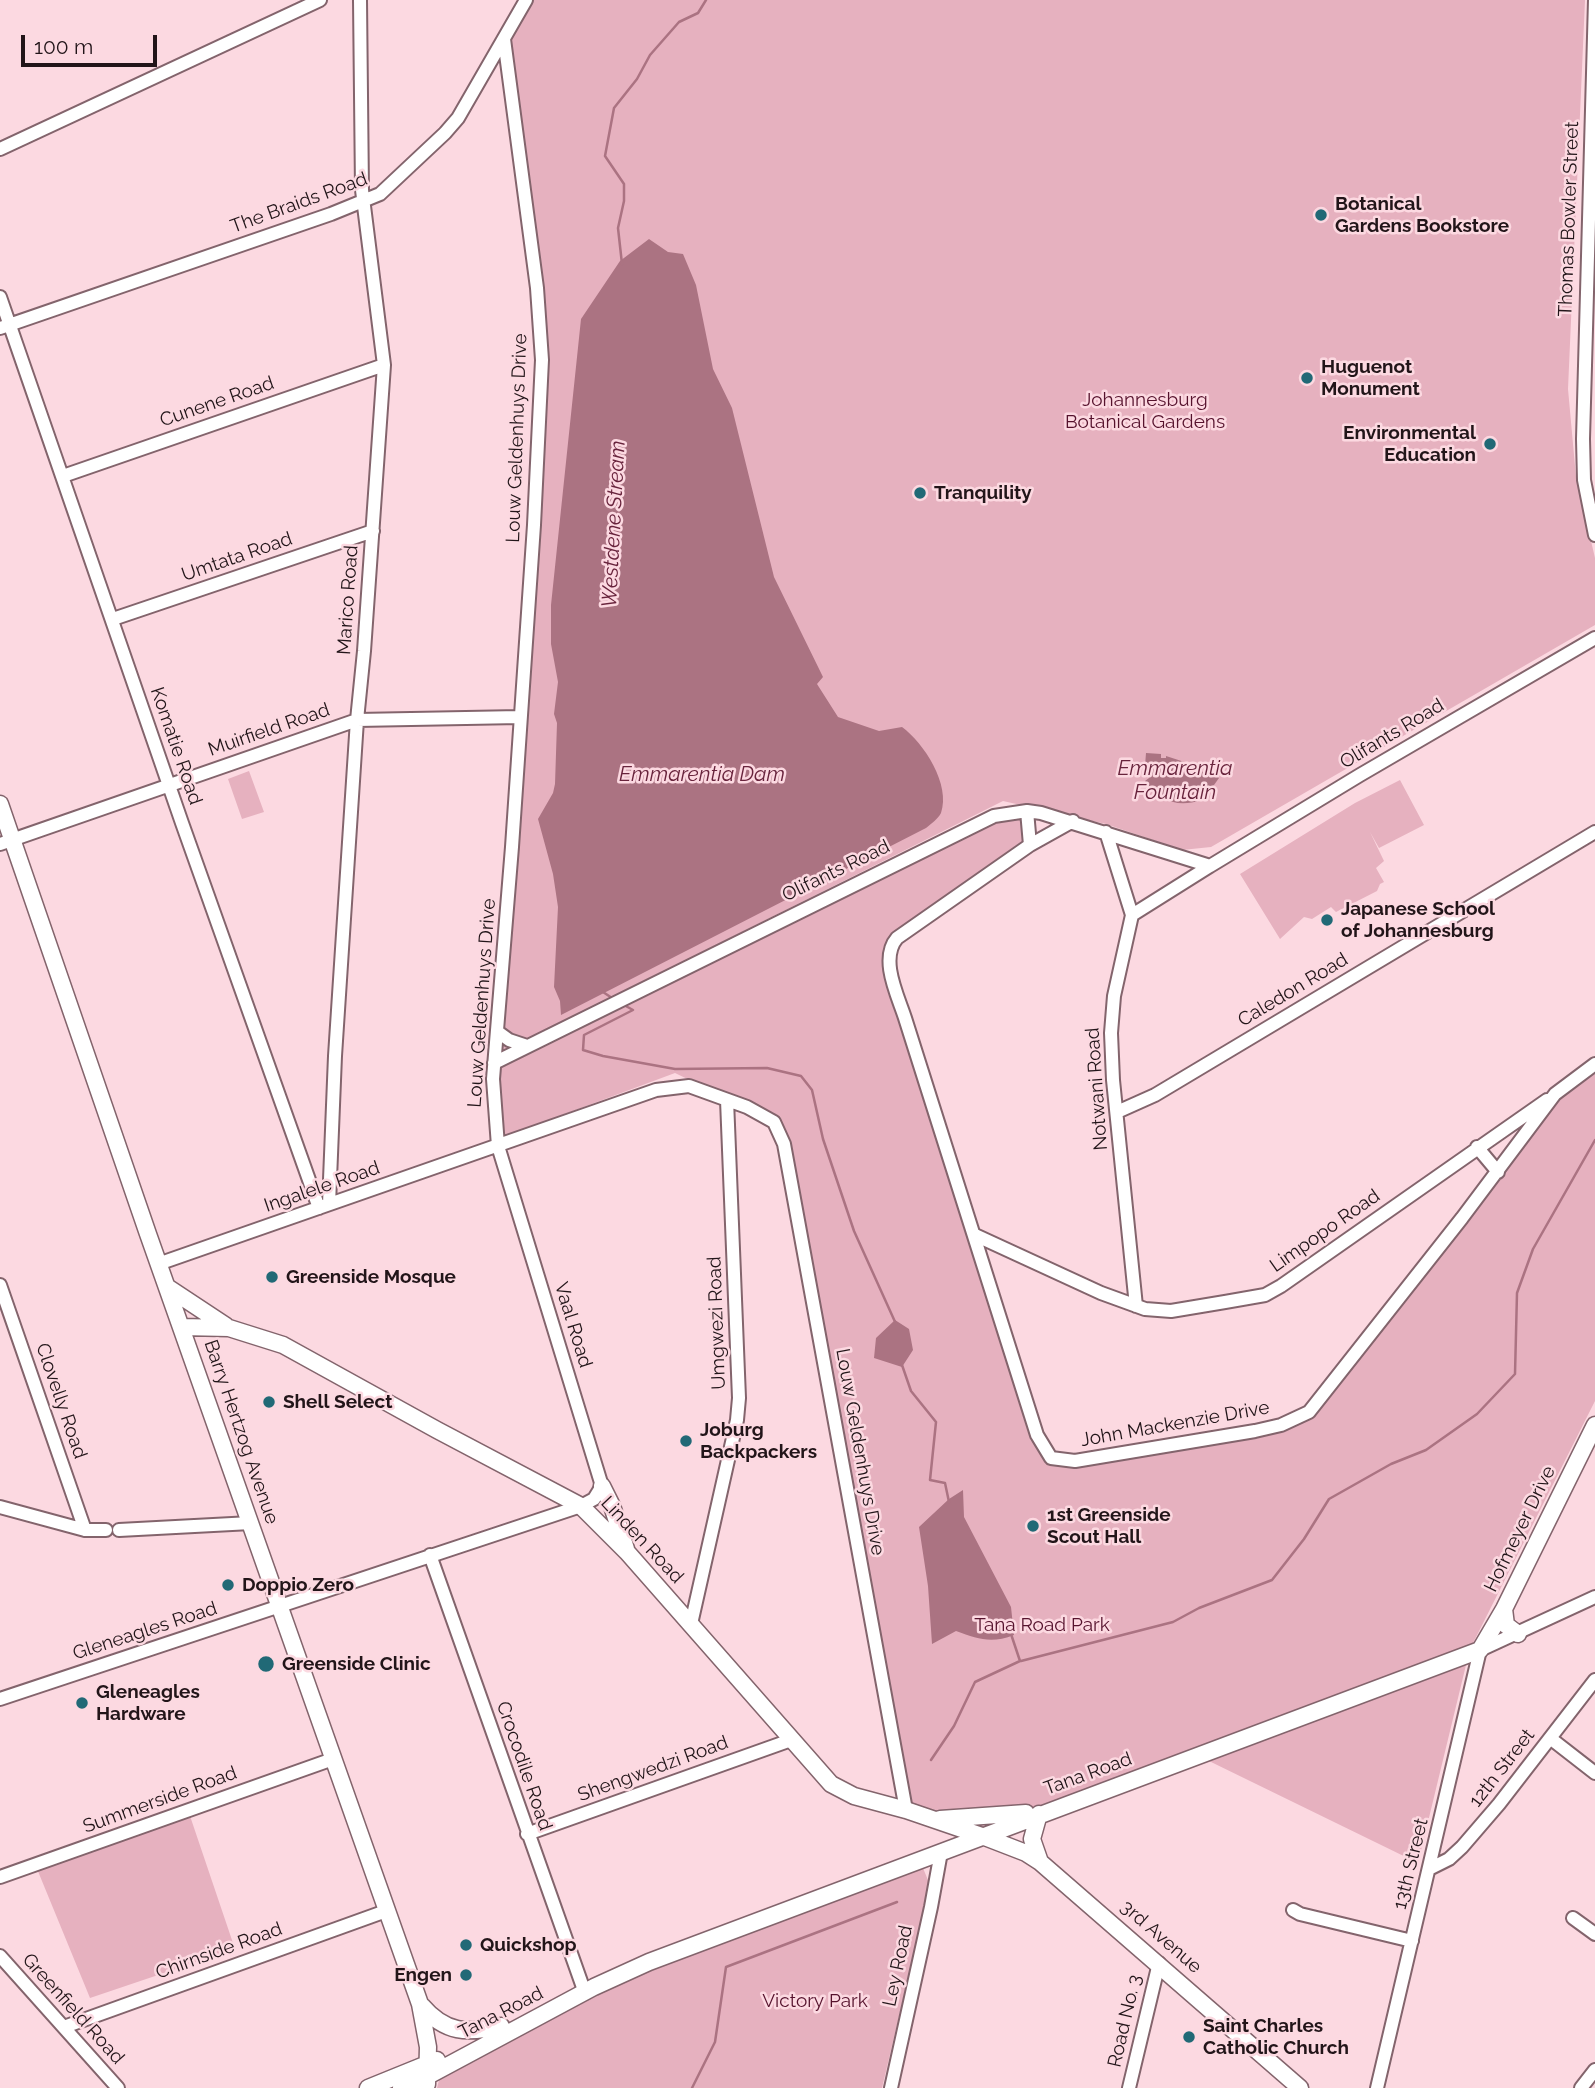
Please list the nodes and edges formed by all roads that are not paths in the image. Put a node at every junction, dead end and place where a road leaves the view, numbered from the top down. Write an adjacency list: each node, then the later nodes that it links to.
1 (320, 0): 6 (street)
2 (360, 0): 7 (street, Marico Road)
3 (526, 0): 5 (street, The Braids Road)
4 (1595, 0): 11 (street, Thomas Bowler Street)
5 (503, 39): 7 (street, The Braids Road); 18 (street, Louw Geldenhuys Drive)
6 (0, 149)
7 (364, 202): 9 (street, The Braids Road); 10 (street, Marico Road)
8 (0, 296): 9 (street, Komatie Road)
9 (5, 326): 13 (street, Komatie Road)
10 (384, 365): 13 (street, Cunene Road); 14 (street, Marico Road)
11 (1583, 439): 12 (street); 15 (street, Thomas Bowler Street)
12 (1595, 449)
13 (63, 476): 16 (street, Komatie Road)
14 (373, 531): 16 (street, Umtata Road); 19 (street, Marico Road)
15 (1595, 535)
16 (113, 619): 20 (street, Komatie Road)
17 (1595, 638): 28 (street, Olifants Road)
18 (520, 717): 19 (street, Muirfield Road); 30 (street, Louw Geldenhuys Drive)
19 (357, 720): 20 (street, Muirfield Road); 40 (street, Marico Road)
20 (169, 786): 26 (street, Muirfield Road); 40 (street, Komatie Road)
21 (0, 804): 26 (main road, Barry Hertzog Avenue)
22 (1027, 811): 23 (street, Olifants Road); 27 (street); 31 (street, Olifants Road)
23 (1073, 821): 24 (street, Olifants Road); 27 (street, John Mackenzie Drive)
24 (1106, 832): 28 (street, Olifants Road); 29 (street, Notwani Road)
25 (1595, 832): 36 (street, Caledon Road)
26 (6, 842): 42 (main road, Barry Hertzog Avenue)
27 (1030, 845): 41 (street, John Mackenzie Drive)
28 (1210, 866): 29 (street, Olifants Road)
29 (1132, 915): 36 (street, Notwani Road)
30 (498, 1032): 31 (street); 32 (street, Louw Geldenhuys Drive)
31 (527, 1046): 32 (street, Olifants Road)
32 (494, 1063): 37 (street, Louw Geldenhuys Drive)
33 (1595, 1064): 34 (street, John Mackenzie Drive)
34 (1555, 1094): 38 (street, Limpopo Road); 39 (street, John Mackenzie Drive)
35 (727, 1100): 37 (street, Louw Geldenhuys Drive); 61 (street, Umgwezi Road); 70 (street, Louw Geldenhuys Drive)
36 (1117, 1112): 45 (street, Notwani Road)
37 (498, 1146): 40 (street, Ingalele Road); 49 (street, Vaal Road)
38 (1477, 1147): 39 (street); 45 (street, Limpopo Road)
39 (1498, 1172): 41 (street, John Mackenzie Drive)
40 (324, 1206): 42 (street, Ingalele Road)
41 (975, 1235): 45 (street, Limpopo Road)
42 (158, 1264): 44 (main road, Barry Hertzog Avenue)
43 (0, 1285): 53 (street, Clovelly Road)
44 (167, 1287): 46 (main road, Barry Hertzog Avenue); 47 (main road)
45 (1136, 1306)
46 (181, 1327): 47 (main road, Linden Road); 52 (main road, Barry Hertzog Avenue)
47 (229, 1328): 50 (main road, Linden Road)
48 (1595, 1425): 60 (main road, Hofmeyer Drive)
49 (602, 1486): 50 (street); 56 (main road)
50 (581, 1506): 56 (main road, Linden Road); 57 (street, Gleneagles Road)
51 (0, 1507): 53 (street)
52 (251, 1523): 55 (street); 59 (main road, Barry Hertzog Avenue)
53 (85, 1530): 54 (street)
54 (106, 1530)
55 (120, 1530)
56 (627, 1552): 61 (main road, Linden Road)
57 (430, 1555): 59 (street, Gleneagles Road); 73 (street, Crocodile Road)
58 (1595, 1597): 62 (street, Tana Road)
59 (280, 1607): 65 (street, Gleneagles Road); 68 (main road, Barry Hertzog Avenue)
60 (1504, 1609): 62 (main road); 63 (main road, Hofmeyer Drive)
61 (691, 1625): 67 (main road, Linden Road)
62 (1518, 1634): 63 (street, Tana Road)
63 (1480, 1650): 71 (main road, Tana Road); 77 (street, 13th Street)
64 (1595, 1680): 66 (street, 12th Street)
65 (0, 1699)
66 (1550, 1738): 69 (street); 77 (street, 12th Street)
67 (791, 1740): 70 (main road, Linden Road); 73 (street, Shengwedzi Road)
68 (333, 1759): 78 (street, Summerside Road); 80 (main road, Barry Hertzog Avenue)
69 (1595, 1773)
70 (906, 1810): 72 (main road, Linden Road)
71 (1042, 1813): 72 (main road); 74 (main road, Tana Road); 76 (main road)
72 (937, 1822): 74 (main road, Linden Road); 75 (main road)
73 (527, 1834): 86 (street, Crocodile Road)
74 (982, 1836): 75 (main road, Tana Road); 76 (main road, 3rd Avenue)
75 (942, 1852): 86 (main road, Tana Road); 95 (street, Ley Road)
76 (1040, 1862): 85 (main road, 3rd Avenue)
77 (1429, 1869): 83 (street, 13th Street)
78 (0, 1877)
79 (1293, 1910): 83 (street)
80 (386, 1911): 87 (main road, Barry Hertzog Avenue); 89 (street, Chirnside Road)
81 (1573, 1918): 82 (street)
82 (1595, 1934)
83 (1412, 1941): 98 (street, 13th Street)
84 (0, 1956): 89 (street, Greenfield Road)
85 (1159, 1963): 96 (street, Road No. 3); 97 (main road, 3rd Avenue)
86 (587, 1990): 88 (main road, Tana Road); 91 (main road, Tana Road)
87 (420, 2004): 88 (main road); 91 (main road, Barry Hertzog Avenue)
88 (501, 2026): 91 (main road, Tana Road)
89 (64, 2027): 92 (street, Greenfield Road)
90 (1595, 2071): 99 (street)
91 (427, 2076): 93 (main road); 94 (main road)
92 (118, 2088)
93 (368, 2088)
94 (401, 2088)
95 (891, 2088)
96 (1129, 2088)
97 (1300, 2088)
98 (1377, 2088)
99 (1581, 2088)

